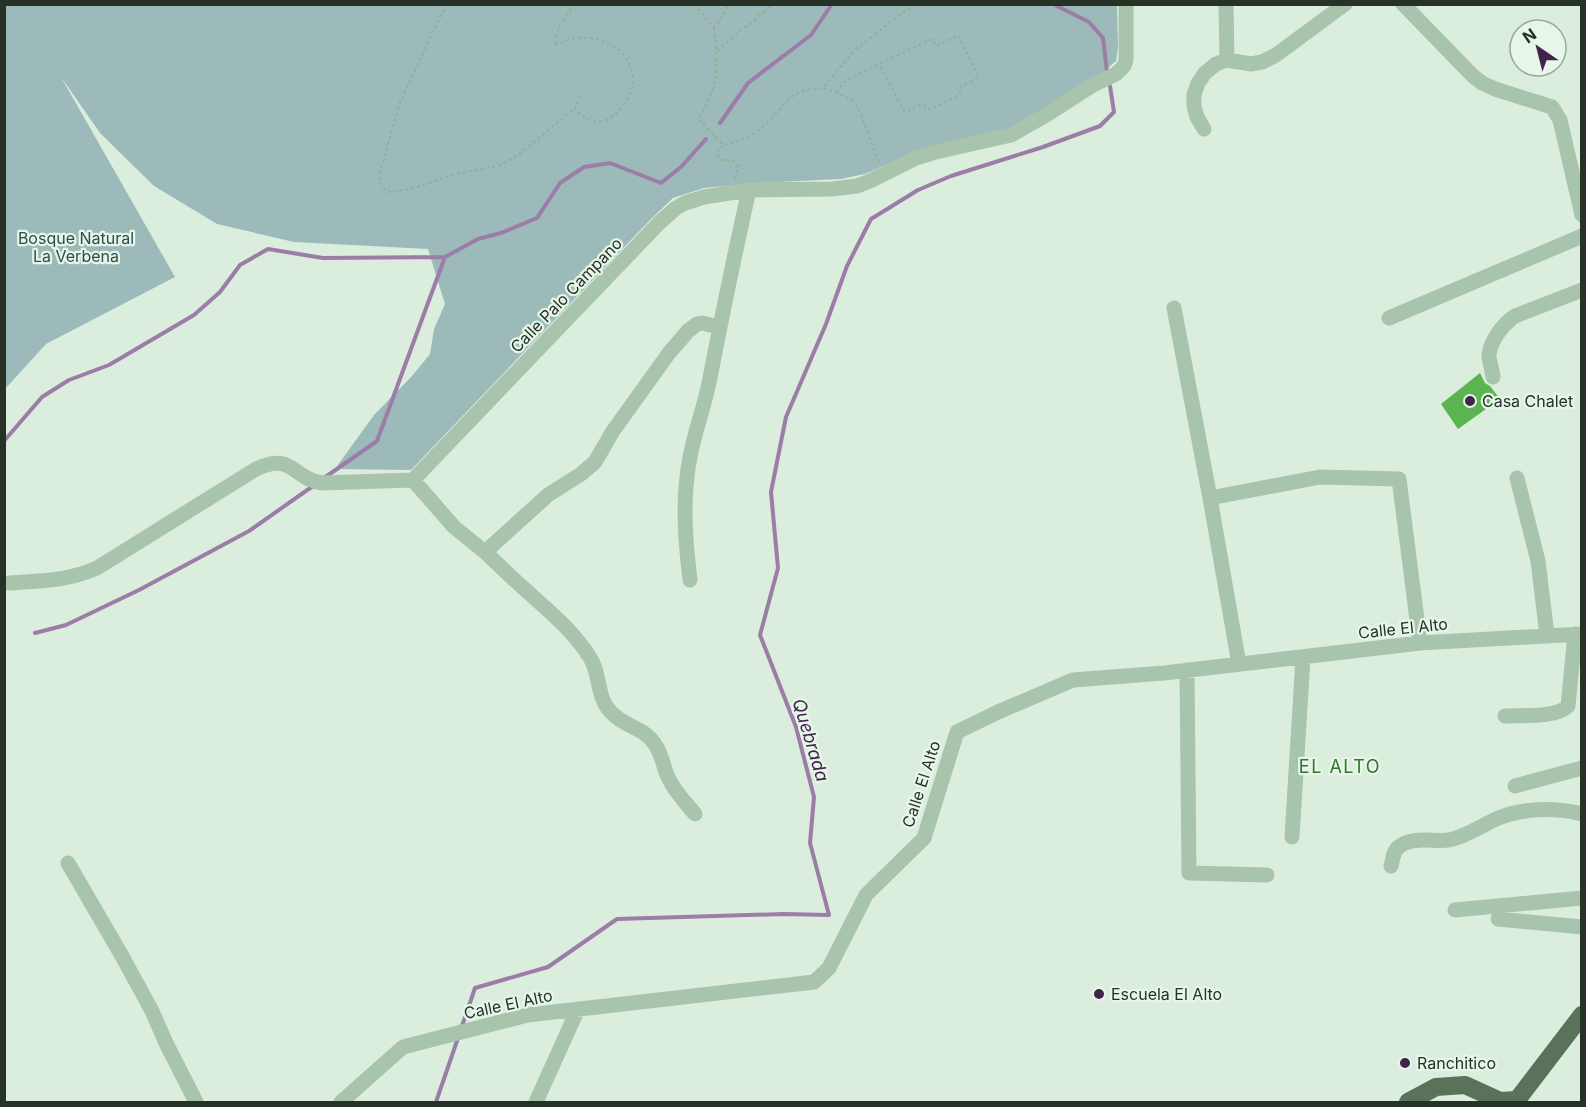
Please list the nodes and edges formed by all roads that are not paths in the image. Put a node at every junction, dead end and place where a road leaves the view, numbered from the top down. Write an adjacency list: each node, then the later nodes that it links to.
1 (1126, 4): 7 (street, Calle Palo Campano)
2 (1226, 4): 5 (street)
3 (1345, 4): 5 (street)
4 (1403, 4): 8 (street)
5 (1227, 60): 6 (street)
6 (1204, 129)
7 (749, 190): 13 (street); 16 (street, Calle Palo Campano)
8 (1581, 215)
9 (1581, 236): 12 (street)
10 (1581, 290): 14 (street)
11 (1174, 308): 17 (street)
12 (1389, 318)
13 (719, 327): 18 (street); 19 (street)
14 (1493, 377)
15 (1517, 478): 22 (street)
16 (413, 480): 18 (street); 20 (street)
17 (1210, 498): 23 (street); 25 (street)
18 (485, 552): 30 (street)
19 (690, 580)
20 (9, 583)
21 (1578, 634): 22 (street, Calle El Alto); 27 (street)
22 (1547, 635): 23 (street, Calle El Alto)
23 (1420, 643): 24 (street, Calle El Alto)
24 (1303, 658): 25 (street, Calle El Alto); 32 (street)
25 (1239, 664): 26 (street, Calle El Alto)
26 (1187, 670): 35 (street); 40 (street, Calle El Alto)
27 (1505, 716)
28 (1581, 768): 29 (street)
29 (1515, 786)
30 (695, 814)
31 (1581, 814): 34 (street)
32 (1292, 837)
33 (68, 863): 43 (street)
34 (1391, 866)
35 (1267, 875)
36 (1581, 898): 37 (street)
37 (1455, 910)
38 (1498, 919): 39 (street)
39 (1581, 927)
40 (578, 1009): 44 (street, Calle El Alto); 45 (street)
41 (1581, 1015): 42 (main road)
42 (1516, 1101): 46 (main road)
43 (196, 1102)
44 (341, 1102)
45 (536, 1102)
46 (1408, 1102)

